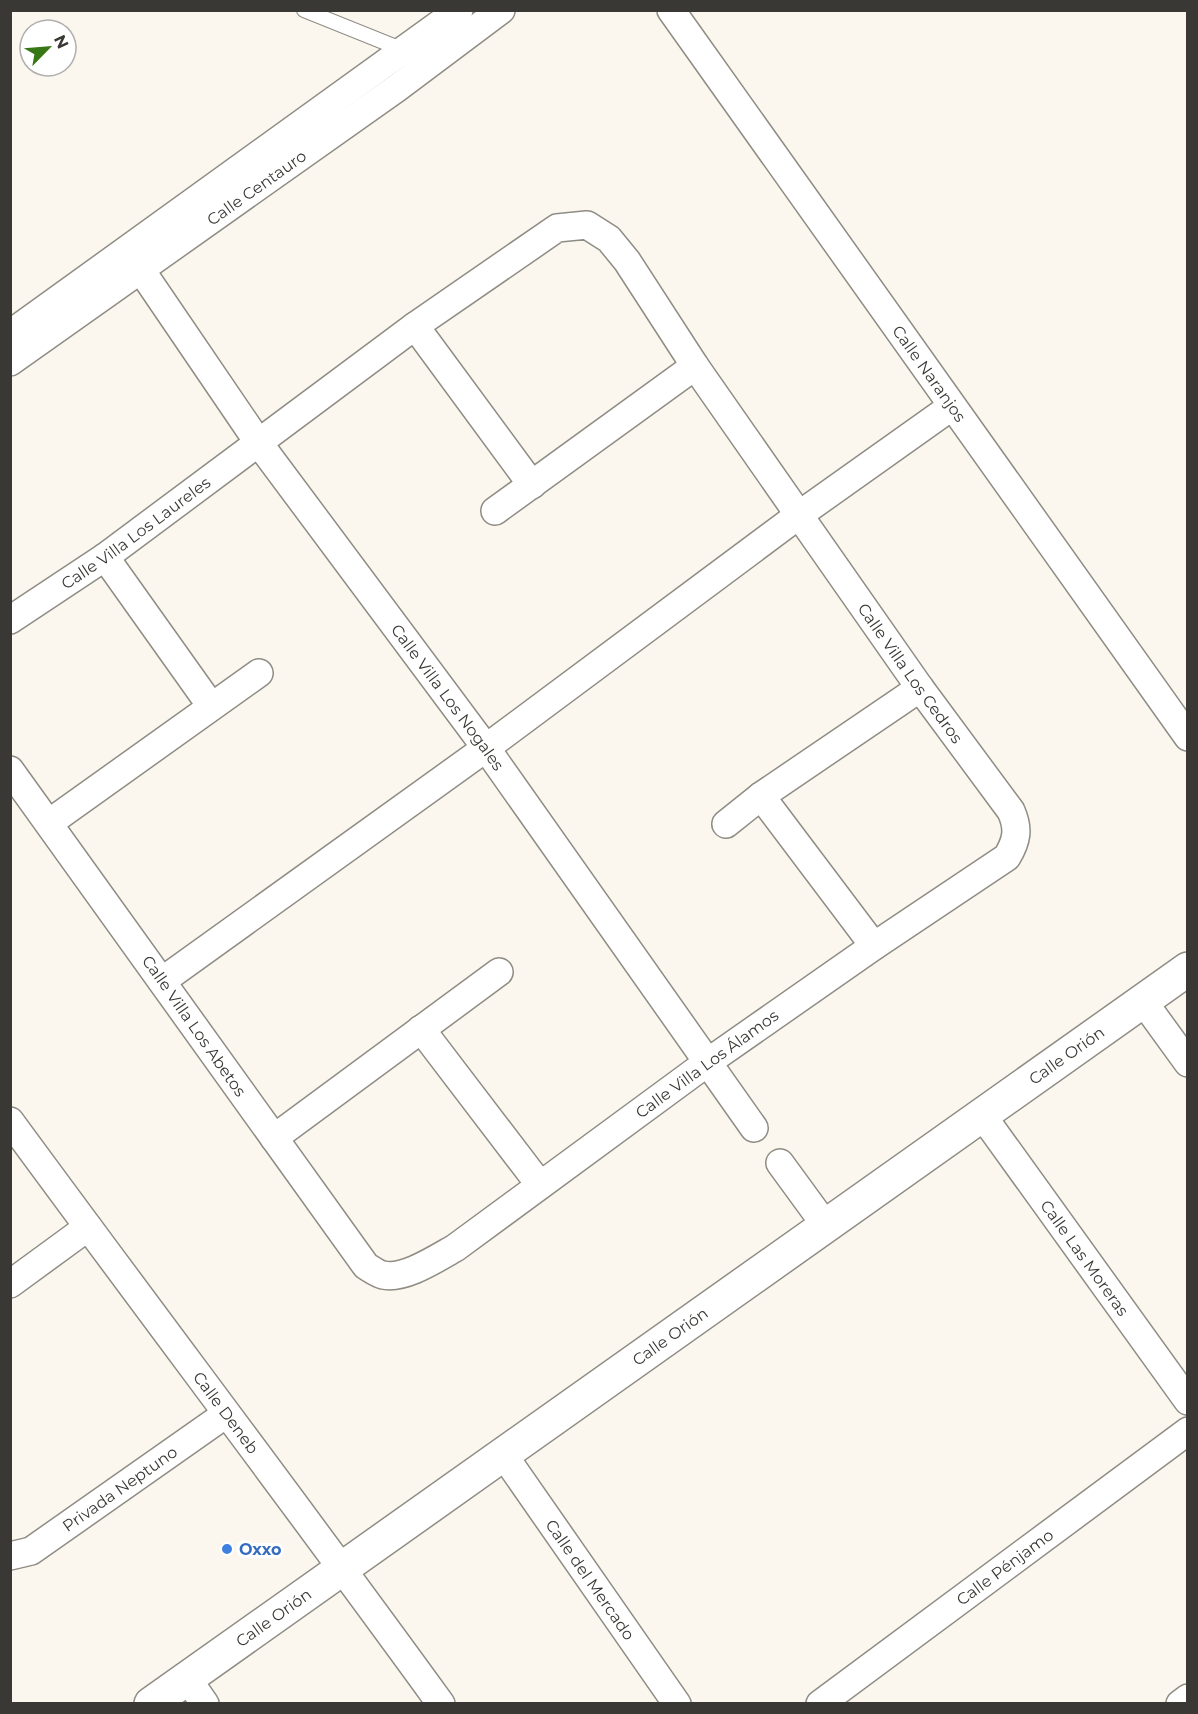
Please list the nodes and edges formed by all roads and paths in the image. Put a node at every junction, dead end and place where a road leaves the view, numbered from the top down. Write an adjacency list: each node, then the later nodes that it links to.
1 (304, 10): 5 (lane)
2 (501, 10): 4 (street, Calle Centauro)
3 (671, 10): 12 (street, Calle Naranjos)
4 (454, 19): 5 (street, Calle Centauro); 6 (street, Calle Centauro)
5 (404, 50): 6 (lane); 9 (street, Calle Centauro)
6 (433, 62): 7 (street, Calle Centauro)
7 (141, 270): 9 (street, Calle Centauro); 13 (street, Calle Villa Los Nogales)
8 (416, 326): 11 (street, Calle Villa Los Cedros); 13 (street, Calle Villa Los Laureles); 14 (street)
9 (25, 333): 10 (street, Calle Centauro)
10 (10, 362)
11 (695, 366): 14 (street); 16 (street, Calle Villa Los Cedros)
12 (951, 406): 16 (street); 22 (street, Calle Naranjos)
13 (258, 442): 17 (street, Calle Villa Los Laureles); 23 (street, Calle Villa Los Nogales)
14 (532, 485): 15 (street)
15 (495, 511)
16 (799, 515): 20 (street, Calle Villa Los Cedros); 23 (street)
17 (105, 557): 18 (street, Calle Villa Los Laureles); 21 (street)
18 (10, 620)
19 (259, 673): 21 (street)
20 (920, 687): 25 (street); 28 (street, Calle Villa Los Cedros)
21 (211, 706): 26 (street)
22 (1188, 737)
23 (486, 748): 32 (street); 35 (street, Calle Villa Los Nogales)
24 (10, 770): 26 (street, Calle Villa Los Abetos)
25 (761, 796): 27 (street); 29 (street)
26 (49, 823): 32 (street, Calle Villa Los Abetos)
27 (726, 824)
28 (1017, 834): 29 (street, Calle Villa Los Álamos)
29 (874, 946): 35 (street, Calle Villa Los Álamos)
30 (1188, 969): 33 (street, Calle Orión)
31 (499, 972): 34 (street)
32 (162, 981): 40 (street, Calle Villa Los Abetos)
33 (1143, 1001): 36 (street); 37 (street, Calle Orión)
34 (421, 1029): 40 (street); 42 (street)
35 (708, 1062): 39 (street, Calle Villa Los Nogales); 42 (street, Calle Villa Los Álamos)
36 (1188, 1063)
37 (982, 1115): 43 (street, Calle Orión); 47 (street, Calle Las Moreras)
38 (10, 1121): 44 (street, Calle Deneb)
39 (754, 1128)
40 (274, 1138): 45 (street, Calle Villa Los Abetos)
41 (780, 1163): 43 (street)
42 (540, 1185): 45 (street, Calle Villa Los Álamos)
43 (826, 1226): 50 (street, Calle Orión)
44 (88, 1227): 46 (street); 48 (street, Calle Deneb)
45 (384, 1275)
46 (10, 1284)
47 (1188, 1401)
48 (226, 1414): 51 (street, Privada Neptuno); 52 (street, Calle Deneb)
49 (1188, 1431): 58 (street, Calle Pénjamo)
50 (503, 1454): 52 (street, Calle Orión); 57 (street, Calle del Mercado)
51 (10, 1556)
52 (343, 1568): 53 (street, Calle Orión); 56 (street, Calle Deneb)
53 (196, 1691): 55 (street, Calle Orión)
54 (1188, 1698): 59 (street)
55 (151, 1704)
56 (441, 1704)
57 (677, 1704)
58 (820, 1704)
59 (1180, 1704)

